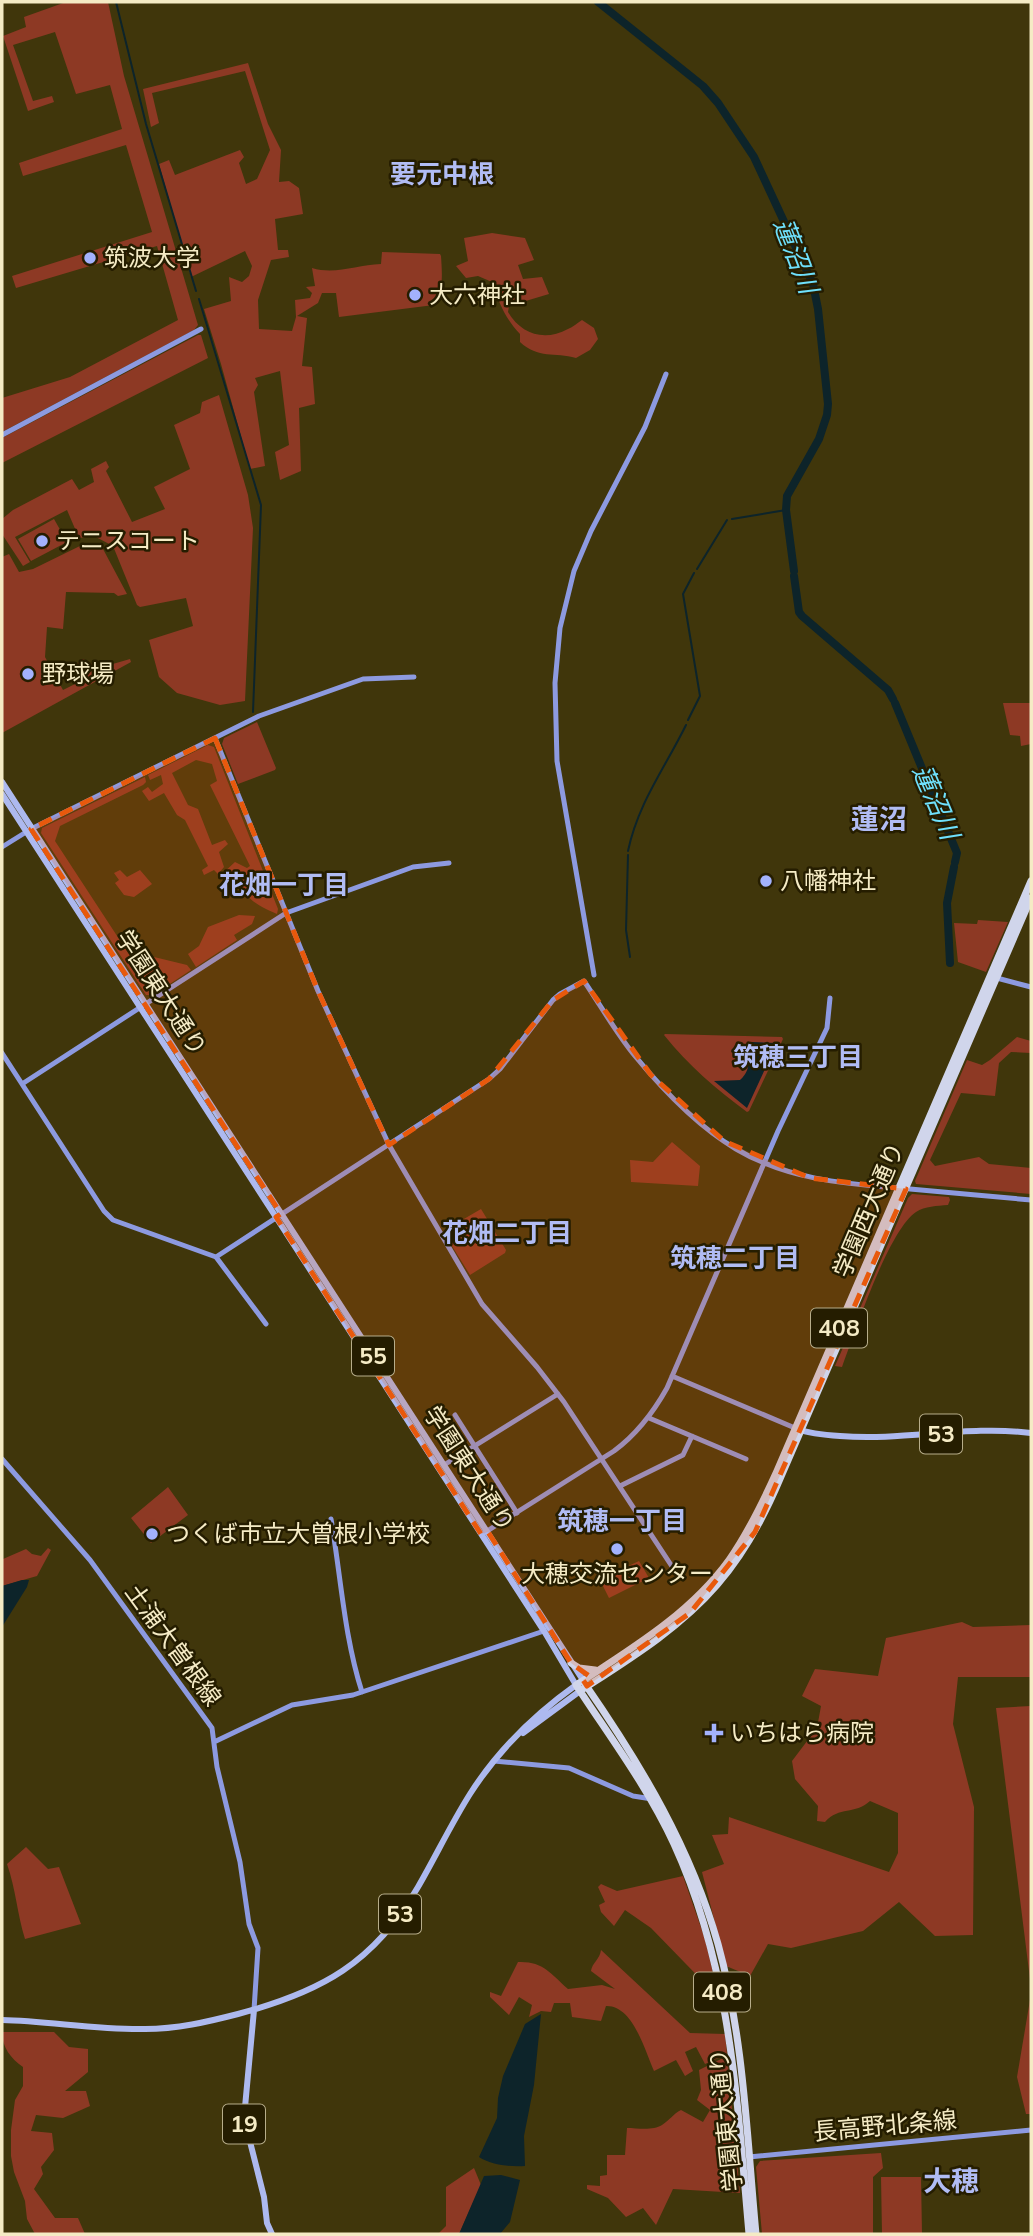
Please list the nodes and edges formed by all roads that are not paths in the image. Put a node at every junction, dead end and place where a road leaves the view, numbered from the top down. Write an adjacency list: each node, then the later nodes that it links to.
1 (201, 329): 3 (street)
2 (666, 374): 14 (street)
3 (2, 435)
4 (414, 677): 5 (street)
5 (215, 738): 8 (street); 13 (street)
6 (2, 782): 8 (main road, 学園東大通り / 55)
7 (2, 794): 8 (main road, 学園東大通り / 55)
8 (29, 830): 9 (street); 18 (main road, 学園東大通り / 55)
9 (2, 847)
10 (449, 863): 13 (street)
11 (1031, 881): 15 (highway, 学園西大通り / 408)
12 (1031, 898): 15 (highway, 学園西大通り / 408)
13 (286, 913): 18 (street); 21 (street)
14 (594, 975)
15 (993, 978): 16 (street); 23 (highway, 学園西大通り / 408)
16 (1031, 987)
17 (830, 998): 22 (street)
18 (142, 1006): 20 (street); 25 (main road, 学園東大通り / 55)
19 (2, 1053): 20 (street)
20 (22, 1084): 26 (street)
21 (389, 1144): 22 (street); 25 (street); 29 (street)
22 (764, 1163): 23 (street); 28 (street)
23 (902, 1188): 24 (street); 32 (highway, 学園西大通り / 408)
24 (1031, 1200)
25 (278, 1215): 26 (street); 39 (main road, 学園東大通り / 55); 43 (main road, 学園東大通り / 55)
26 (216, 1257): 27 (street)
27 (266, 1324)
28 (672, 1376): 31 (street); 32 (street)
29 (558, 1394): 35 (street); 36 (street)
30 (455, 1415): 35 (street)
31 (649, 1418): 34 (street); 36 (street)
32 (798, 1429): 33 (main road, 53); 47 (highway, 学園西大通り / 408)
33 (1031, 1433)
34 (692, 1436): 38 (street); 40 (street)
35 (474, 1446): 39 (street); 41 (street)
36 (602, 1458): 40 (street); 41 (street)
37 (2, 1459): 51 (street, 土浦大曽根線)
38 (746, 1459)
39 (444, 1465): 43 (main road, 学園東大通り / 55)
40 (620, 1486): 44 (street)
41 (517, 1513): 43 (street)
42 (331, 1519): 49 (street)
43 (484, 1533): 45 (main road, 学園東大通り / 55); 46 (main road, 学園東大通り / 55)
44 (673, 1568)
45 (544, 1631): 48 (main road, 学園東大通り / 55); 49 (street)
46 (572, 1663): 47 (highway); 48 (main road, 学園東大通り / 55)
47 (602, 1672): 48 (highway, 学園西大通り / 408); 50 (highway)
48 (582, 1686): 50 (highway, 学園東大通り / 408); 52 (main road, 53); 53 (highway, 学園東大通り / 408)
49 (362, 1692): 51 (street)
50 (599, 1703): 53 (highway, 学園東大通り / 408)
51 (214, 1742): 54 (street, 土浦大曽根線)
52 (494, 1761): 53 (street); 54 (main road, 53)
53 (654, 1799): 57 (highway, 学園東大通り / 408)
54 (254, 2010): 55 (main road, 53); 58 (main road, 19)
55 (2, 2020)
56 (1031, 2130): 57 (street, 長高野北条線)
57 (745, 2157): 59 (highway, 学園東大通り / 408); 60 (highway, 学園東大通り / 408)
58 (272, 2234)
59 (749, 2234)
60 (756, 2234)

